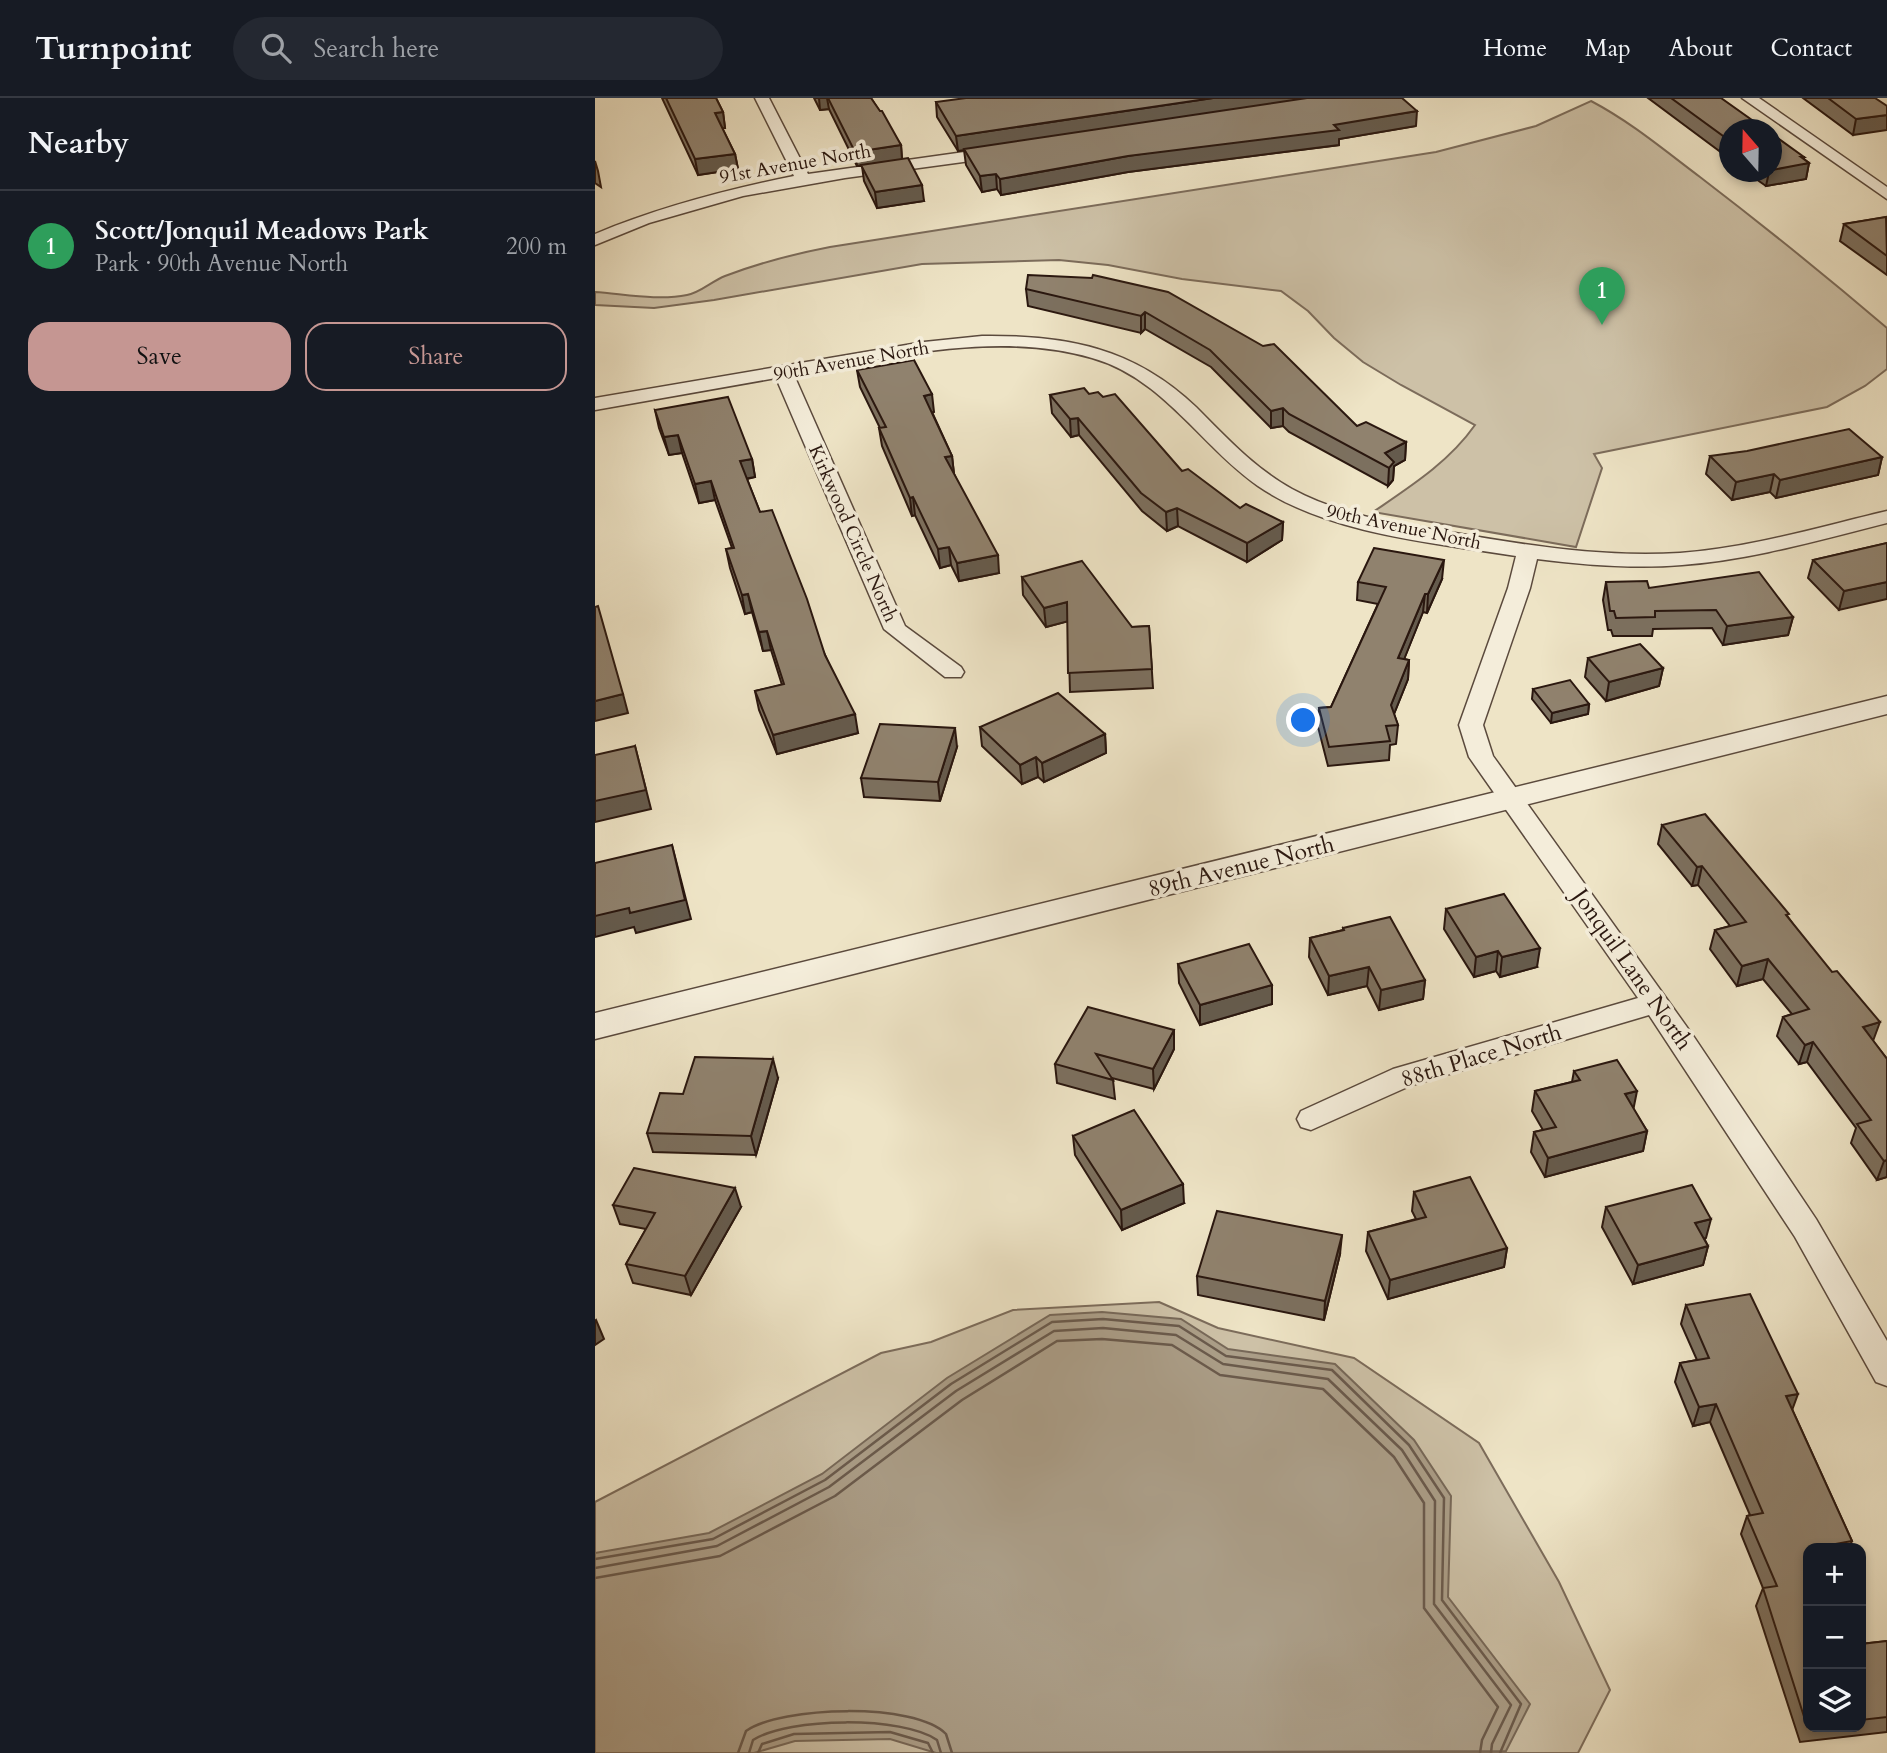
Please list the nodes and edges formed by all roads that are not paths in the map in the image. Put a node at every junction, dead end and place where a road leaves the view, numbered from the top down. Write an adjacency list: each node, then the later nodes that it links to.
1 (762, 98): 4 (street)
2 (1749, 98): 5 (street)
3 (1019, 149): 4 (street, 91st Avenue North)
4 (804, 181): 7 (street, 91st Avenue North)
5 (1887, 194)
6 (595, 222): 7 (street)
7 (614, 231): 8 (street, 91st Avenue North)
8 (595, 240)
9 (783, 372): 10 (street, 90th Avenue North); 12 (street, 90th Avenue North); 13 (street, Kirkwood Circle North)
10 (595, 404)
11 (1887, 517): 12 (street, 90th Avenue North)
12 (1528, 551): 15 (street, Jonquil Lane North)
13 (953, 672)
14 (1887, 705): 15 (street, 89th Avenue North)
15 (1512, 798): 16 (street, Jonquil Lane North); 17 (street, 89th Avenue North)
16 (1656, 1003): 18 (street, 88th Place North); 19 (street, Jonquil Lane North)
17 (595, 1026)
18 (1311, 1119)
19 (1887, 1372)

